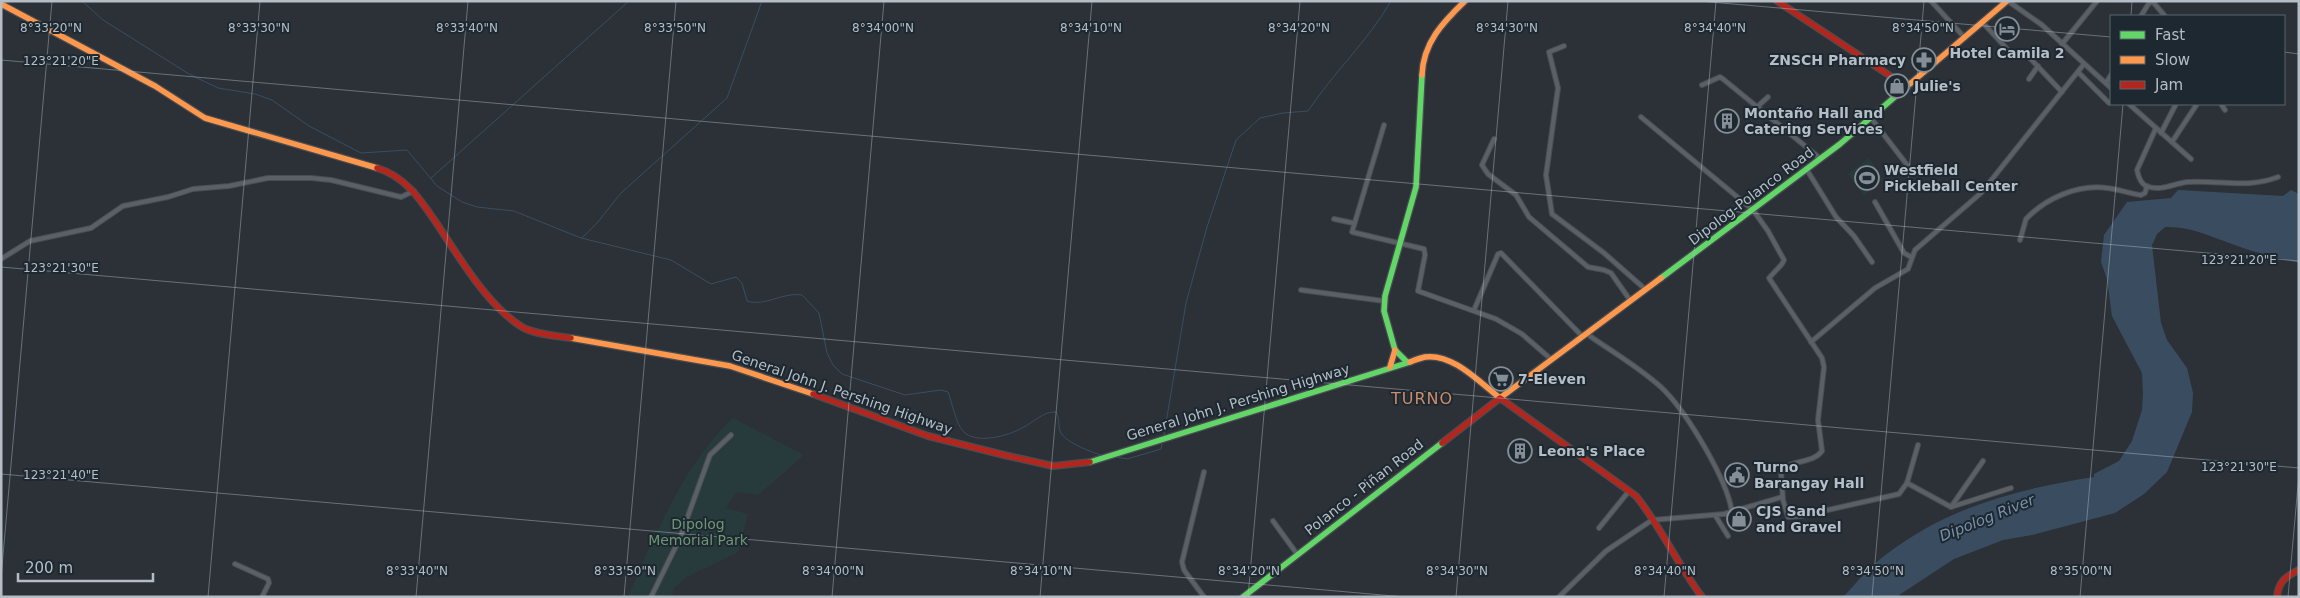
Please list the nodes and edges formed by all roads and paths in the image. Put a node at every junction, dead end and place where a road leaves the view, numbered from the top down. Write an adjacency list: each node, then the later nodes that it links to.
1 (1465, 1): 52 (main road)
2 (1777, 1): 22 (main road)
3 (1932, 1): 10 (street)
4 (2008, 1): 9 (main road, Dipolog-Polanco Road); 11 (street)
5 (2097, 1): 11 (street)
6 (1, 4): 46 (main road, General John J. Pershing Highway)
7 (2142, 15): 8 (street)
8 (2164, 15)
9 (1983, 23): 10 (main road, Dipolog-Polanco Road); 13 (street)
10 (1965, 38): 22 (main road, Dipolog-Polanco Road)
11 (2062, 44): 15 (street)
12 (1564, 46): 57 (street)
13 (2008, 50)
14 (2026, 54): 16 (street)
15 (2084, 64): 17 (street); 20 (street)
16 (2038, 66): 19 (street); 24 (street)
17 (2078, 72): 24 (street); 26 (street)
18 (2110, 77): 20 (street)
19 (2029, 79)
20 (2106, 83): 23 (street)
21 (1702, 85): 31 (street)
22 (1907, 87): 34 (main road, Dipolog-Polanco Road)
23 (2110, 87)
24 (2062, 92): 53 (street)
25 (1768, 97): 31 (street)
26 (2109, 103)
27 (2130, 105): 36 (street)
28 (2175, 105): 37 (street)
29 (2195, 105): 39 (street)
30 (2222, 105): 32 (street)
31 (1757, 107): 40 (street)
32 (2225, 110)
33 (1641, 117): 48 (street)
34 (1871, 118): 40 (main road, Dipolog-Polanco Road); 43 (street)
35 (1384, 125): 50 (street)
36 (2156, 128): 37 (street); 45 (street)
37 (2161, 133): 39 (street)
38 (1494, 138): 59 (street)
39 (2172, 142): 41 (street)
40 (1821, 159): 42 (main road, Dipolog-Polanco Road)
41 (2191, 159)
42 (1807, 170): 48 (main road, Dipolog-Polanco Road); 55 (street)
43 (1911, 170)
44 (2278, 177): 45 (street)
45 (2147, 186): 51 (street)
46 (414, 191): 54 (street); 66 (main road, General John J. Pershing Highway)
47 (1875, 202): 53 (street)
48 (1752, 210): 57 (main road, Dipolog-Polanco Road); 62 (street)
49 (1334, 219): 50 (street)
50 (1353, 223): 52 (street)
51 (2020, 240)
52 (1400, 244): 58 (main road); 60 (street)
53 (1911, 258): 62 (street)
54 (1, 259)
55 (1872, 262)
56 (1301, 290): 58 (street)
57 (1647, 290): 59 (main road, Dipolog-Polanco Road)
58 (1384, 301): 63 (main road)
59 (1632, 302): 61 (main road, Dipolog-Polanco Road)
60 (1474, 310): 61 (street); 64 (street)
61 (1585, 335): 64 (main road, Dipolog-Polanco Road); 77 (street)
62 (1811, 342): 75 (street)
63 (1395, 350): 65 (main road); 66 (main road)
64 (1552, 360): 67 (main road, Dipolog-Polanco Road)
65 (1407, 362): 66 (main road, General John J. Pershing Highway); 67 (main road, General John J. Pershing Highway)
66 (1390, 367)
67 (1500, 398): 74 (main road, General John J. Pershing Highway); 83 (main road, Polanco - Piñan Road)
68 (731, 435): 87 (street)
69 (1918, 445): 72 (street)
70 (1983, 461): 76 (street)
71 (1204, 472): 88 (street)
72 (1907, 483): 75 (street); 76 (street)
73 (2011, 488): 76 (street)
74 (1629, 491): 79 (main road, General John J. Pershing Highway); 81 (street)
75 (1782, 497): 77 (street)
76 (1951, 507)
77 (1732, 512): 78 (street)
78 (1715, 515): 79 (street); 82 (street)
79 (1652, 520): 90 (street); 91 (main road, General John J. Pershing Highway)
80 (1273, 521): 83 (street)
81 (1599, 528)
82 (1728, 536)
83 (1297, 554): 89 (main road, Polanco - Piñan Road)
84 (235, 564): 86 (street)
85 (2299, 570): 92 (main road)
86 (262, 597)
87 (651, 597)
88 (1204, 597)
89 (1243, 597)
90 (1559, 597)
91 (1702, 597)
92 (2277, 597)

